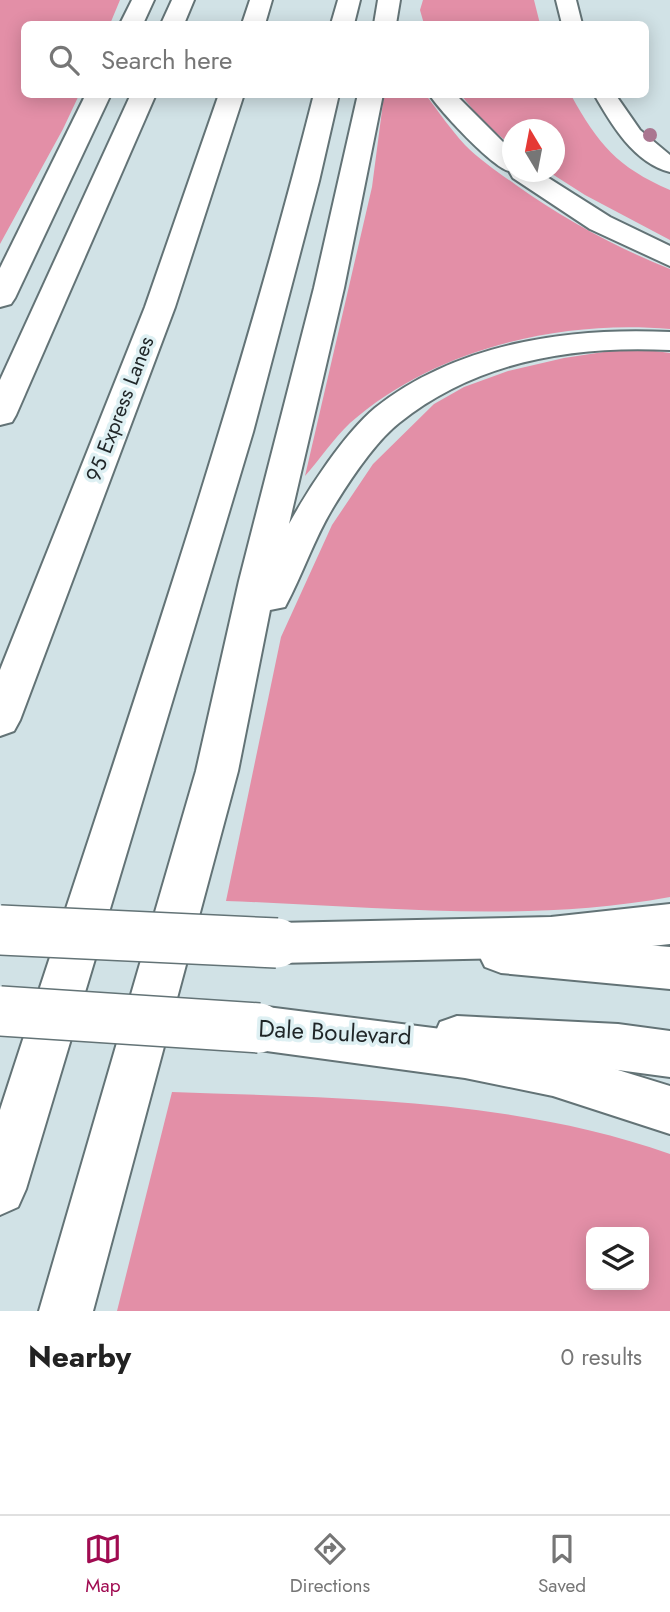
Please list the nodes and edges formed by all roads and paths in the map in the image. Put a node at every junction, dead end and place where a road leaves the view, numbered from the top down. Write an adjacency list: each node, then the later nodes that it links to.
1 (143, 0): 8 (main road)
2 (183, 0): 9 (main road)
3 (261, 0): 10 (main road)
4 (349, 0): 11 (main road)
5 (389, 0): 12 (main road)
6 (401, 0): 13 (main road)
7 (566, 0): 14 (street)
8 (133, 21)
9 (174, 21)
10 (255, 21)
11 (344, 21)
12 (385, 21)
13 (404, 21)
14 (571, 21)
15 (97, 98): 26 (main road)
16 (142, 98): 28 (main road)
17 (231, 98): 29 (main road, 95 Express Lanes)
18 (326, 98): 39 (main road)
19 (370, 98): 30 (main road)
20 (445, 98): 22 (main road)
21 (607, 98): 23 (street)
22 (502, 155)
23 (670, 165)
24 (537, 182): 25 (main road)
25 (670, 257)
26 (0, 298)
27 (670, 341): 30 (main road)
28 (0, 415)
29 (0, 720)
30 (226, 732): 40 (main road)
31 (670, 924): 33 (main road)
32 (0, 930): 33 (main road, bridge)
33 (276, 943): 34 (main road)
34 (670, 968)
35 (0, 1012): 36 (main road, Dale Boulevard, bridge)
36 (259, 1028): 37 (main road, Dale Boulevard); 38 (main road)
37 (670, 1054)
38 (670, 1110)
39 (0, 1189)
40 (66, 1311)

